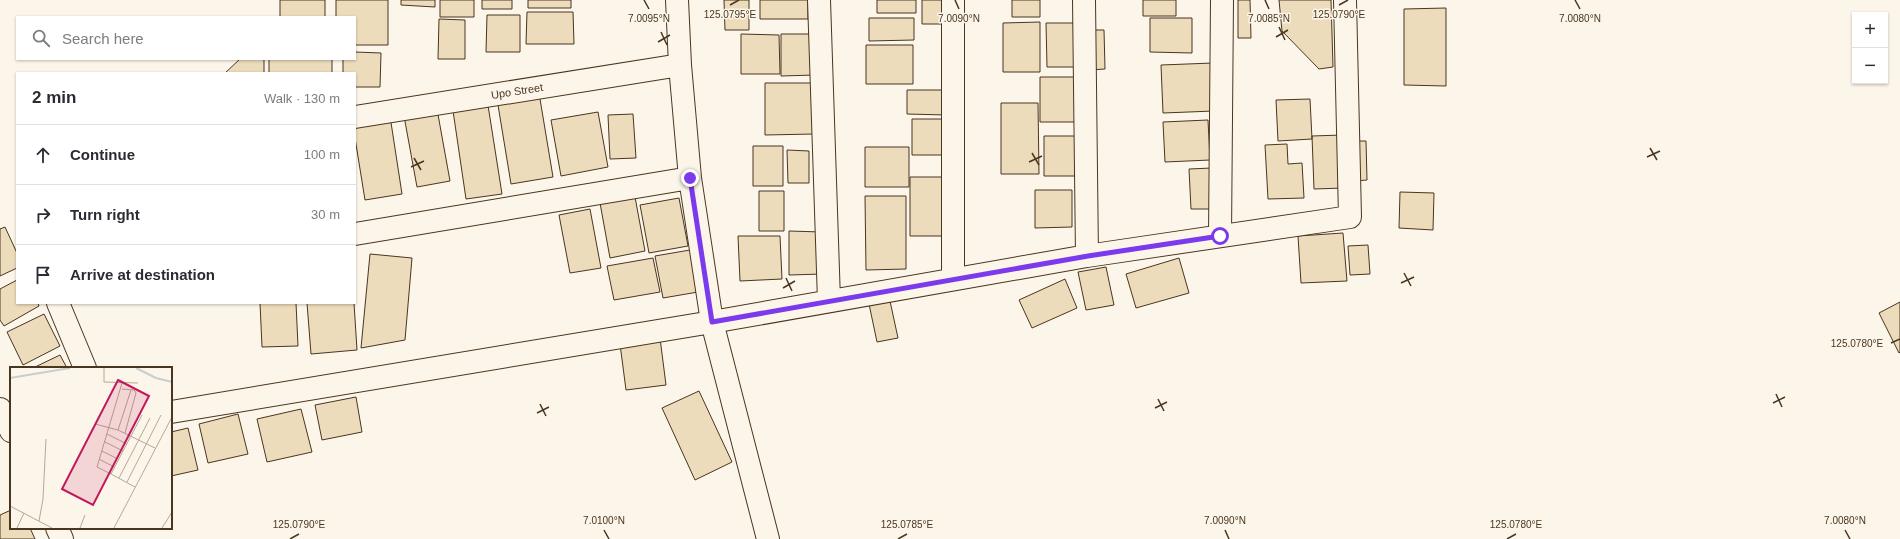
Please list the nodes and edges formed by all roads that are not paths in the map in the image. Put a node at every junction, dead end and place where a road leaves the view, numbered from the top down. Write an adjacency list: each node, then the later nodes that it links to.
1 (677, 0): 7 (street)
2 (819, 0): 14 (street)
3 (953, 0): 13 (street)
4 (1084, 0): 12 (street)
5 (1222, 0): 11 (street)
6 (1345, 0): 11 (street)
7 (680, 64): 8 (street, Upo Street); 9 (street)
8 (356, 117)
9 (690, 178): 10 (street); 16 (street)
10 (356, 234)
11 (1220, 236): 12 (street)
12 (1088, 256): 13 (street)
13 (953, 279): 14 (street)
14 (829, 301): 16 (street)
15 (58, 304): 17 (street)
16 (712, 322): 19 (street); 23 (street)
17 (86, 367)
18 (0, 409): 20 (street)
19 (172, 412)
20 (10, 429)
21 (57, 529): 22 (street)
22 (62, 539)
23 (768, 539)

